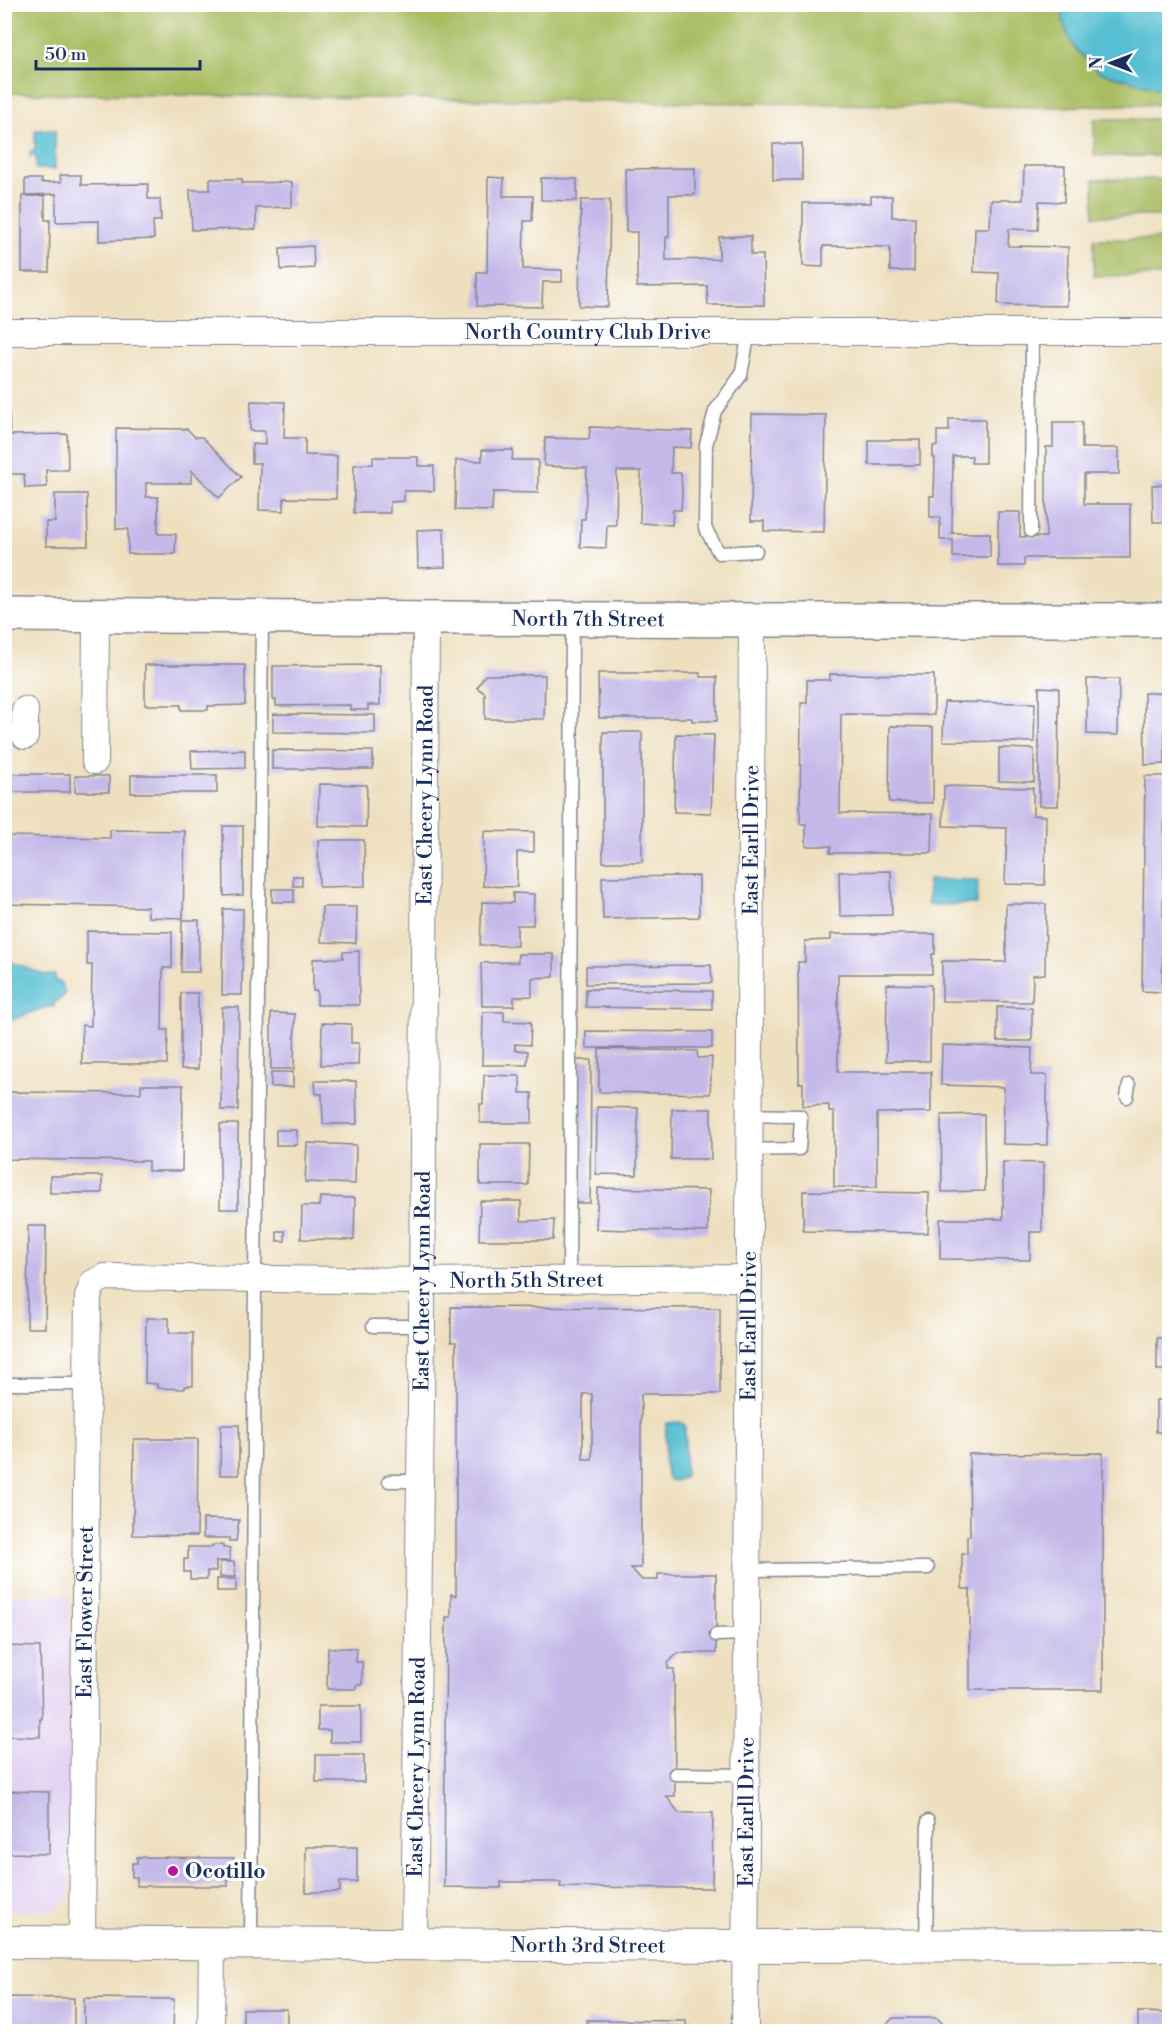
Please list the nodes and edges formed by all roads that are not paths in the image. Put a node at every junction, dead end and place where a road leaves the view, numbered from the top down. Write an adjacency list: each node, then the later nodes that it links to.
1 (4, 332): 2 (street, North Country Club Drive)
2 (749, 332): 3 (street, North Country Club Drive); 6 (lane)
3 (1032, 332): 4 (street, North Country Club Drive); 5 (lane)
4 (1170, 332)
5 (1031, 531)
6 (756, 551)
7 (4, 615): 8 (main road, North 7th Street)
8 (96, 616): 9 (main road, North 7th Street); 16 (street)
9 (262, 616): 10 (main road, North 7th Street); 19 (lane)
10 (426, 617): 11 (main road, North 7th Street); 22 (street, East Cheery Lynn Road)
11 (573, 618): 12 (main road, North 7th Street); 21 (lane)
12 (752, 620): 13 (main road, North 7th Street); 17 (street, East Earll Drive)
13 (1170, 620)
14 (25, 710): 15 (street)
15 (25, 736)
16 (95, 761)
17 (748, 1115): 18 (street, East Earll Drive); 18 (lane)
18 (748, 1150): 20 (street, East Earll Drive)
19 (255, 1278): 22 (street, North 5th Street); 23 (street, North 5th Street); 40 (lane)
20 (747, 1278): 21 (street, North 5th Street); 31 (street, East Earll Drive)
21 (569, 1279): 22 (street, North 5th Street)
22 (422, 1281): 25 (street, East Cheery Lynn Road)
23 (93, 1283): 27 (street, East Flower Street)
24 (373, 1326): 25 (lane)
25 (422, 1326): 29 (street, East Cheery Lynn Road)
26 (4, 1384): 27 (lane)
27 (87, 1384): 38 (street, East Flower Street)
28 (389, 1481): 29 (lane)
29 (420, 1481): 41 (street, East Cheery Lynn Road)
30 (928, 1568): 31 (lane)
31 (747, 1570): 32 (street, East Earll Drive)
32 (747, 1634): 33 (lane); 35 (street, East Earll Drive)
33 (716, 1635)
34 (675, 1774): 35 (lane)
35 (747, 1775): 43 (street, East Earll Drive)
36 (928, 1821): 44 (lane)
37 (4, 1942): 38 (street, North 3rd Street)
38 (82, 1942): 39 (street, North 3rd Street)
39 (212, 1943): 40 (street, North 3rd Street); 45 (street)
40 (251, 1943): 41 (street, North 3rd Street)
41 (414, 1944): 43 (street, North 3rd Street)
42 (1170, 1945): 44 (street, North 3rd Street)
43 (746, 1946): 44 (street, North 3rd Street); 46 (street, East Earll Drive)
44 (926, 1946)
45 (211, 2031)
46 (745, 2031)

